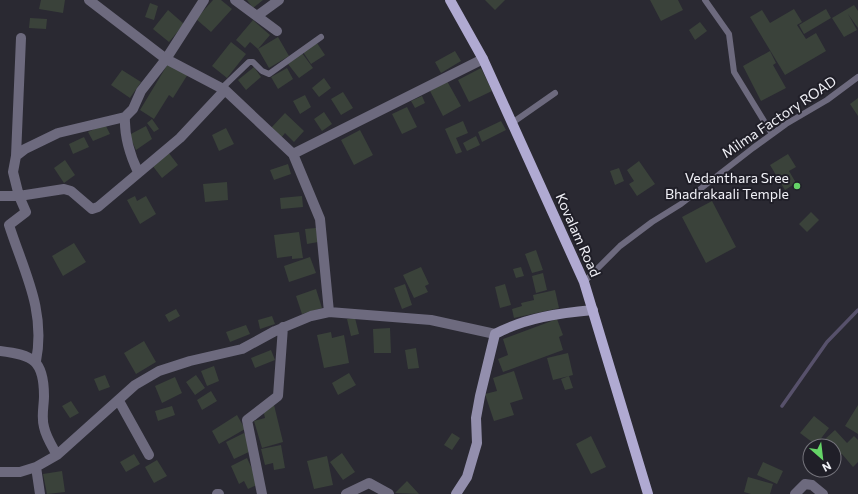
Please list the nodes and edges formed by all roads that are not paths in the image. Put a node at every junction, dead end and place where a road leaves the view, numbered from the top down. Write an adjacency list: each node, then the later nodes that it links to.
1 (89, 0): 11 (street)
2 (204, 0): 11 (street)
3 (235, 0): 7 (street)
4 (279, 0): 7 (street)
5 (705, 0): 18 (lane)
6 (451, 1): 12 (main road, Kovalam Road)
7 (257, 16): 8 (street)
8 (277, 31)
9 (321, 37): 14 (lane)
10 (21, 38): 20 (street)
11 (166, 59): 14 (street); 16 (street)
12 (483, 59): 17 (main road, Kovalam Road); 19 (street)
13 (858, 77): 18 (lane, Milma Factory ROAD)
14 (224, 89): 19 (street); 21 (street)
15 (556, 93): 17 (lane)
16 (125, 117): 20 (street); 21 (street)
17 (512, 123): 24 (main road, Kovalam Road)
18 (772, 134): 24 (lane, Milma Factory ROAD)
19 (293, 154): 26 (street)
20 (16, 156): 23 (street)
21 (138, 172): 23 (street)
22 (0, 196): 23 (street)
23 (19, 196): 30 (street)
24 (584, 282): 25 (main road, Kovalam Road)
25 (593, 310): 28 (main road); 41 (main road, Kovalam Road)
26 (329, 312): 27 (street); 28 (street)
27 (283, 327): 31 (street); 37 (street)
28 (495, 334): 40 (main road)
29 (0, 351): 30 (street)
30 (36, 361): 32 (street)
31 (118, 401): 32 (street); 33 (street)
32 (57, 455): 34 (street)
33 (149, 455)
34 (36, 467): 35 (street); 36 (street)
35 (0, 472)
36 (40, 494)
37 (262, 494)
38 (346, 494): 39 (street)
39 (389, 494)
40 (456, 494)
41 (648, 494)
42 (795, 494): 43 (street)
43 (823, 494)

